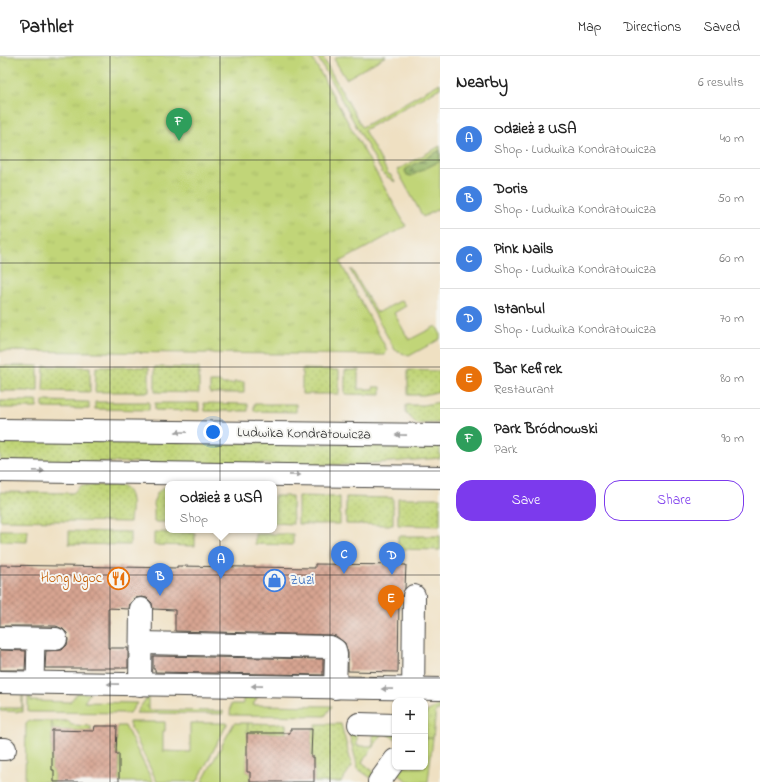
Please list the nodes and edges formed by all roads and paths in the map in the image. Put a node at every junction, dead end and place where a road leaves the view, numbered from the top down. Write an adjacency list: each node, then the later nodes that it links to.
1 (0, 430): 2 (street, Ludwika Kondratowicza, one-way to 1)
2 (440, 435)
3 (0, 471): 4 (street, one-way to 4)
4 (440, 477)
5 (414, 596): 15 (street)
6 (141, 609): 9 (street)
7 (0, 638): 8 (street)
8 (46, 638): 11 (street)
9 (141, 642): 12 (street); 13 (street)
10 (0, 682): 11 (street)
11 (35, 683): 12 (street, one-way to 11)
12 (140, 685): 13 (street, one-way to 12)
13 (336, 688): 15 (street, one-way to 13)
14 (440, 689): 15 (street)
15 (413, 695)
16 (359, 724): 17 (street)
17 (392, 725)
18 (392, 764): 19 (street)
19 (378, 782)

